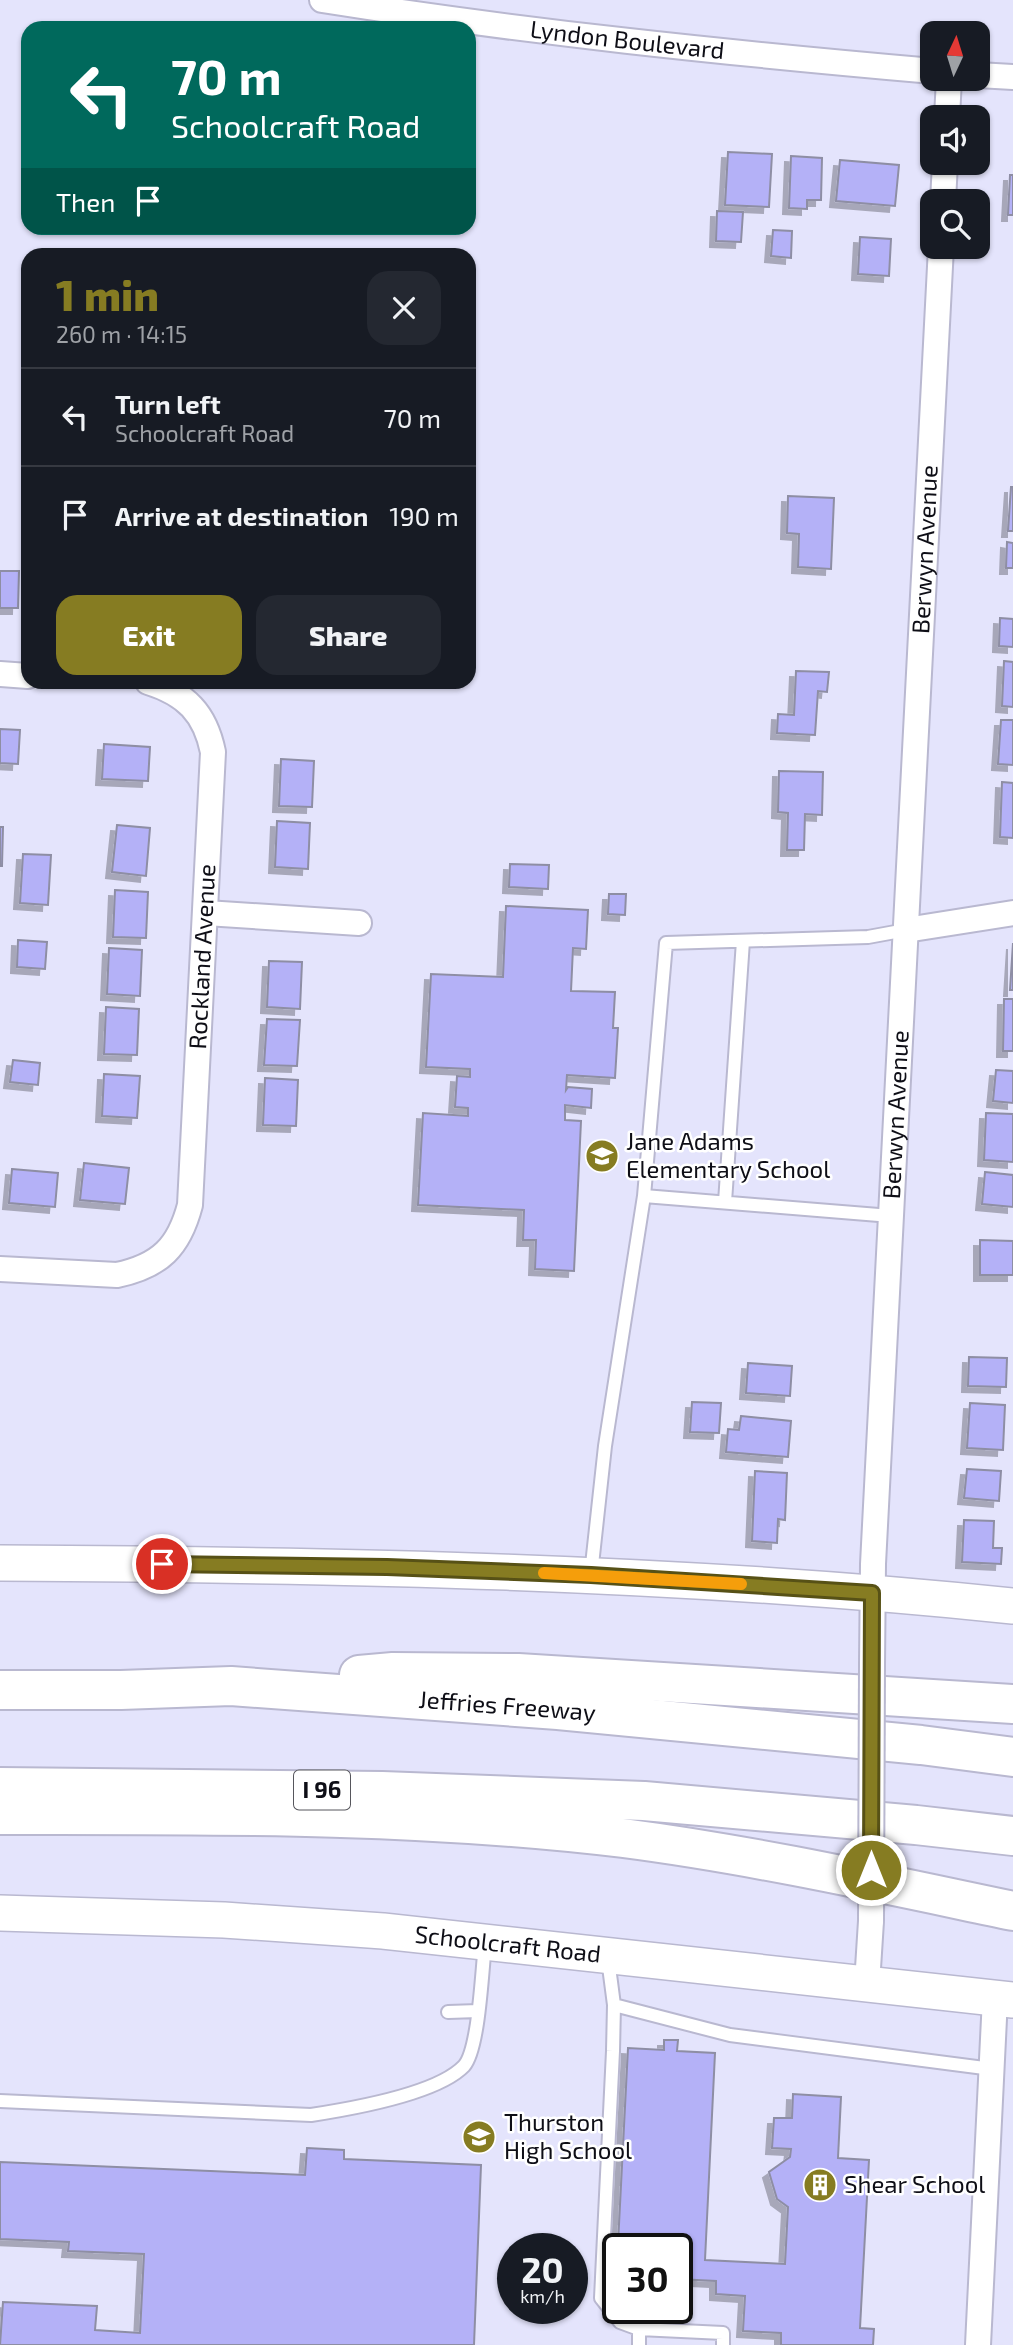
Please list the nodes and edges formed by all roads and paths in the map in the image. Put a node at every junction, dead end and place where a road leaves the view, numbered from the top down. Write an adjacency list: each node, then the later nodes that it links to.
1 (322, 0): 2 (street, Lyndon Boulevard)
2 (470, 21)
3 (476, 22): 4 (street, Lyndon Boulevard)
4 (920, 70)
5 (990, 76): 6 (street)
6 (1013, 77)
7 (940, 259): 14 (street, Berwyn Avenue)
8 (0, 674): 9 (street)
9 (21, 676)
10 (168, 689): 11 (street, Rockland Avenue)
11 (206, 913): 13 (street); 19 (street, Rockland Avenue)
12 (1013, 913): 14 (street)
13 (359, 923)
14 (906, 930): 15 (lane); 18 (street, Berwyn Avenue)
15 (743, 941): 16 (lane); 17 (lane)
16 (644, 1196): 17 (lane); 21 (lane)
17 (724, 1202): 18 (lane)
18 (891, 1216): 22 (street, Berwyn Avenue)
19 (0, 1269)
20 (0, 1563): 21 (main road)
21 (591, 1575): 22 (main road)
22 (872, 1593): 23 (main road); 35 (street, Berwyn Avenue, bridge)
23 (1013, 1606)
24 (231, 1686): 25 (highway, Jeffries Freeway); 26 (highway); 27 (highway, Jeffries Freeway)
25 (0, 1690)
26 (1013, 1704)
27 (1013, 1757)
28 (0, 1787): 30 (highway, I 96)
29 (0, 1815): 31 (highway)
30 (1013, 1836)
31 (1013, 1911)
32 (0, 1913): 33 (main road, Schoolcraft Road)
33 (485, 1942): 34 (main road, Schoolcraft Road); 38 (lane)
34 (608, 1955): 35 (main road, Schoolcraft Road); 37 (lane)
35 (867, 1984): 36 (main road, Schoolcraft Road)
36 (1004, 1999): 40 (street)
37 (614, 2005): 40 (lane); 42 (lane)
38 (478, 2011): 39 (lane); 41 (lane)
39 (447, 2012)
40 (992, 2069): 45 (street)
41 (0, 2101)
42 (639, 2329): 43 (lane); 44 (lane)
43 (639, 2345)
44 (723, 2345)
45 (978, 2345)

